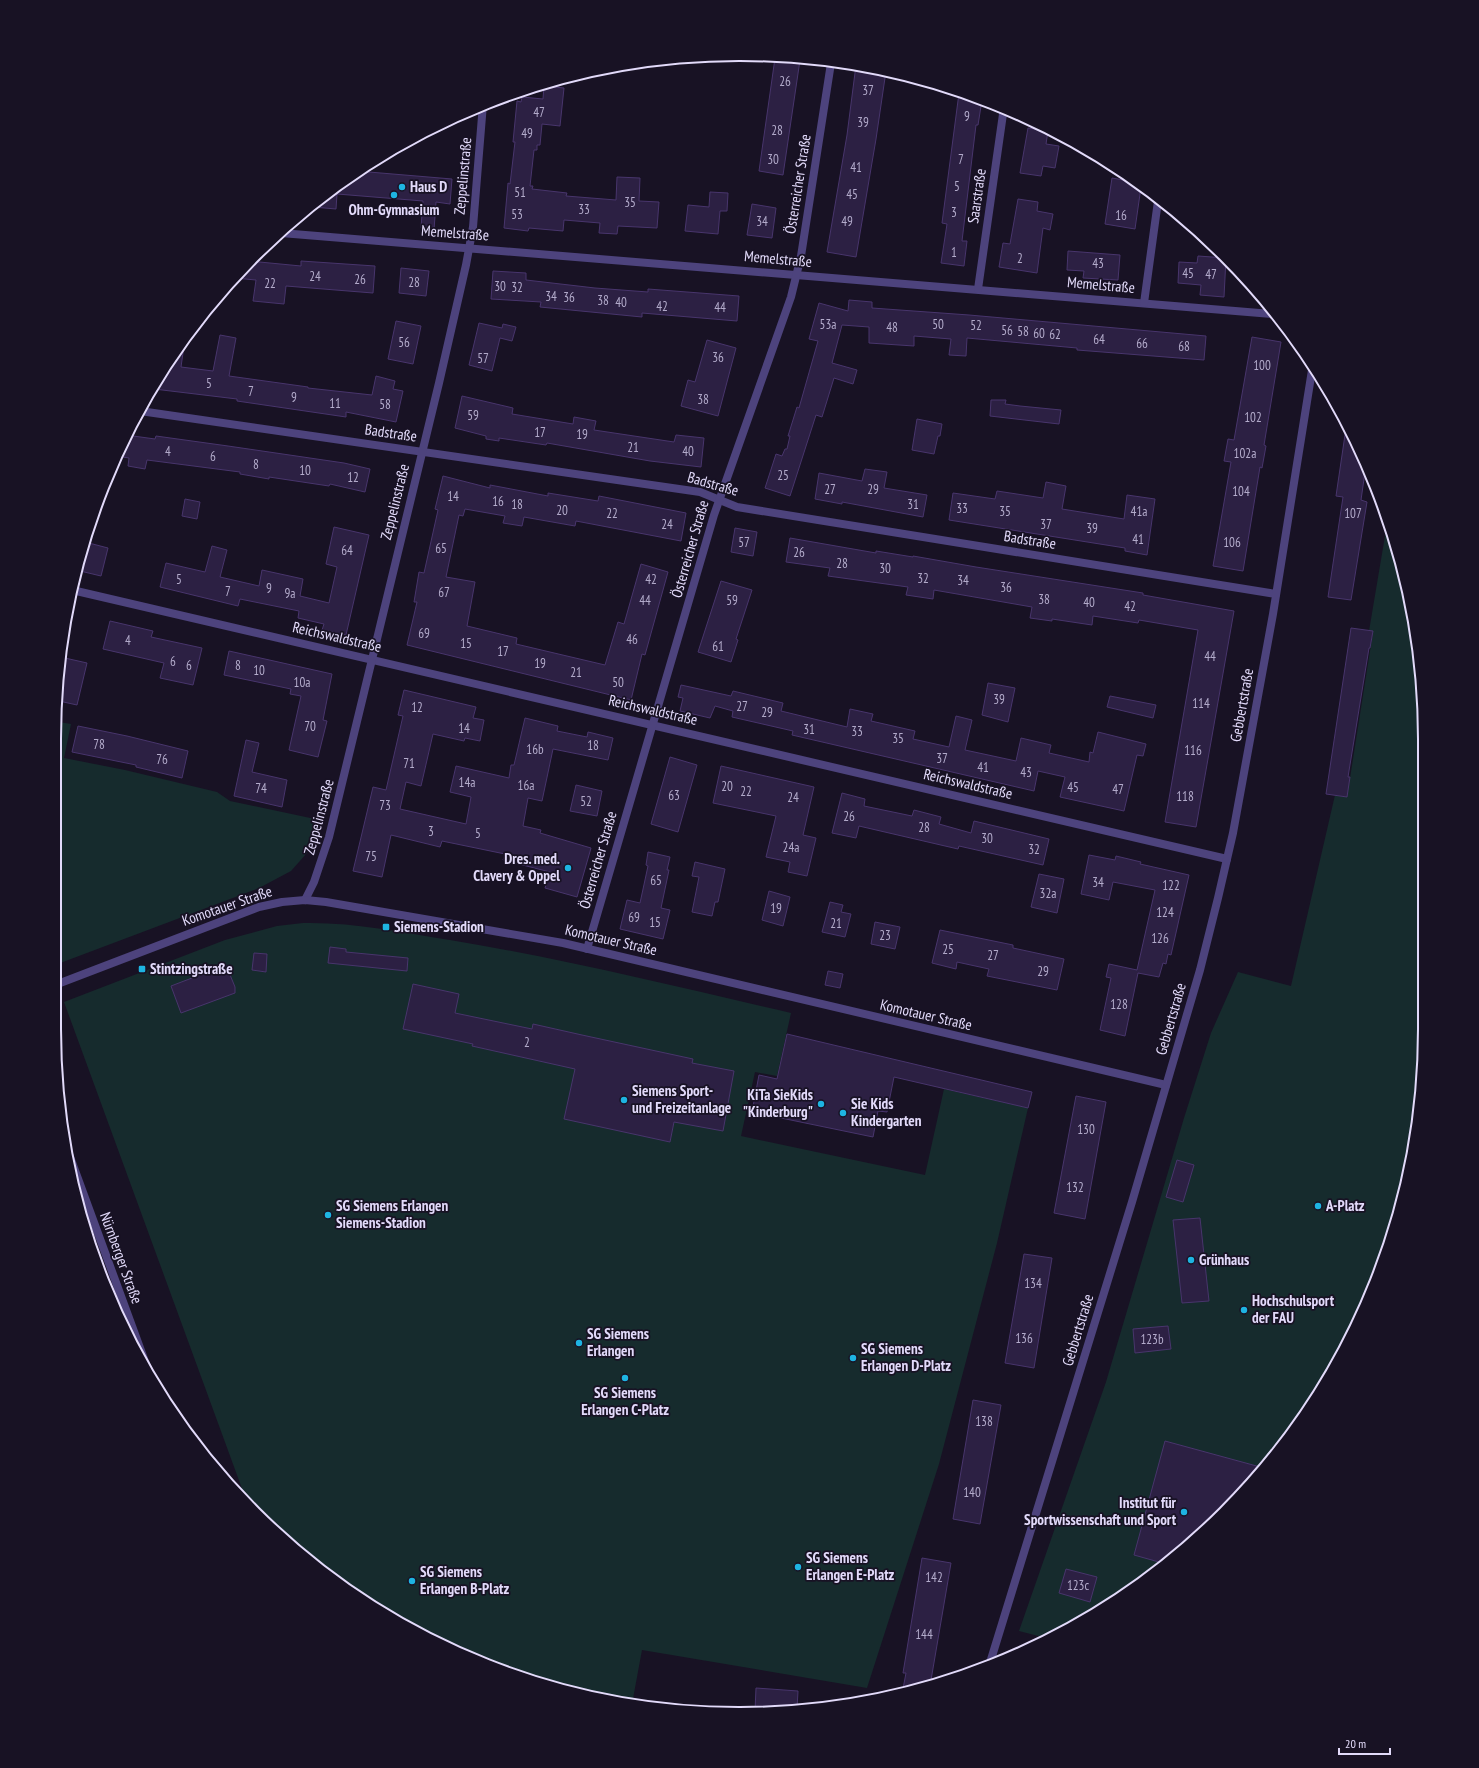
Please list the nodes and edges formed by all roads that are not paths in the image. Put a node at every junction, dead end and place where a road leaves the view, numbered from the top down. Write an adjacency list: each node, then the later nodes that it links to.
1 (830, 67): 7 (street, Österreicher Straße)
2 (482, 112): 6 (street, Zeppelinstraße)
3 (1003, 115): 8 (street, Saarstraße)
4 (1157, 205): 9 (street)
5 (287, 234): 6 (street, Memelstraße)
6 (469, 248): 7 (street, Memelstraße); 13 (street, Zeppelinstraße)
7 (796, 275): 8 (street, Memelstraße); 14 (street, Österreicher Straße)
8 (978, 289): 9 (street, Memelstraße)
9 (1144, 303): 10 (street, Memelstraße)
10 (1268, 314)
11 (1311, 373): 16 (street, Gebbertstraße)
12 (146, 412): 13 (street, Badstraße)
13 (422, 451): 14 (street, Badstraße); 17 (street, Zeppelinstraße)
14 (719, 500): 16 (street, Badstraße); 18 (street, Österreicher Straße)
15 (78, 591): 17 (street, Reichswaldstraße)
16 (1276, 594): 19 (street, Gebbertstraße)
17 (372, 660): 18 (street, Reichswaldstraße); 20 (street, Zeppelinstraße)
18 (652, 725): 19 (street, Reichswaldstraße); 21 (street, Österreicher Straße)
19 (1227, 858): 23 (street, Gebbertstraße)
20 (305, 900): 21 (street, Komotauer Straße); 22 (street, Komotauer Straße)
21 (587, 949): 23 (street, Komotauer Straße)
22 (61, 983)
23 (1166, 1085): 26 (street, Gebbertstraße)
24 (78, 1180): 25 (street, Nürnberger Straße)
25 (137, 1341)
26 (991, 1658)

